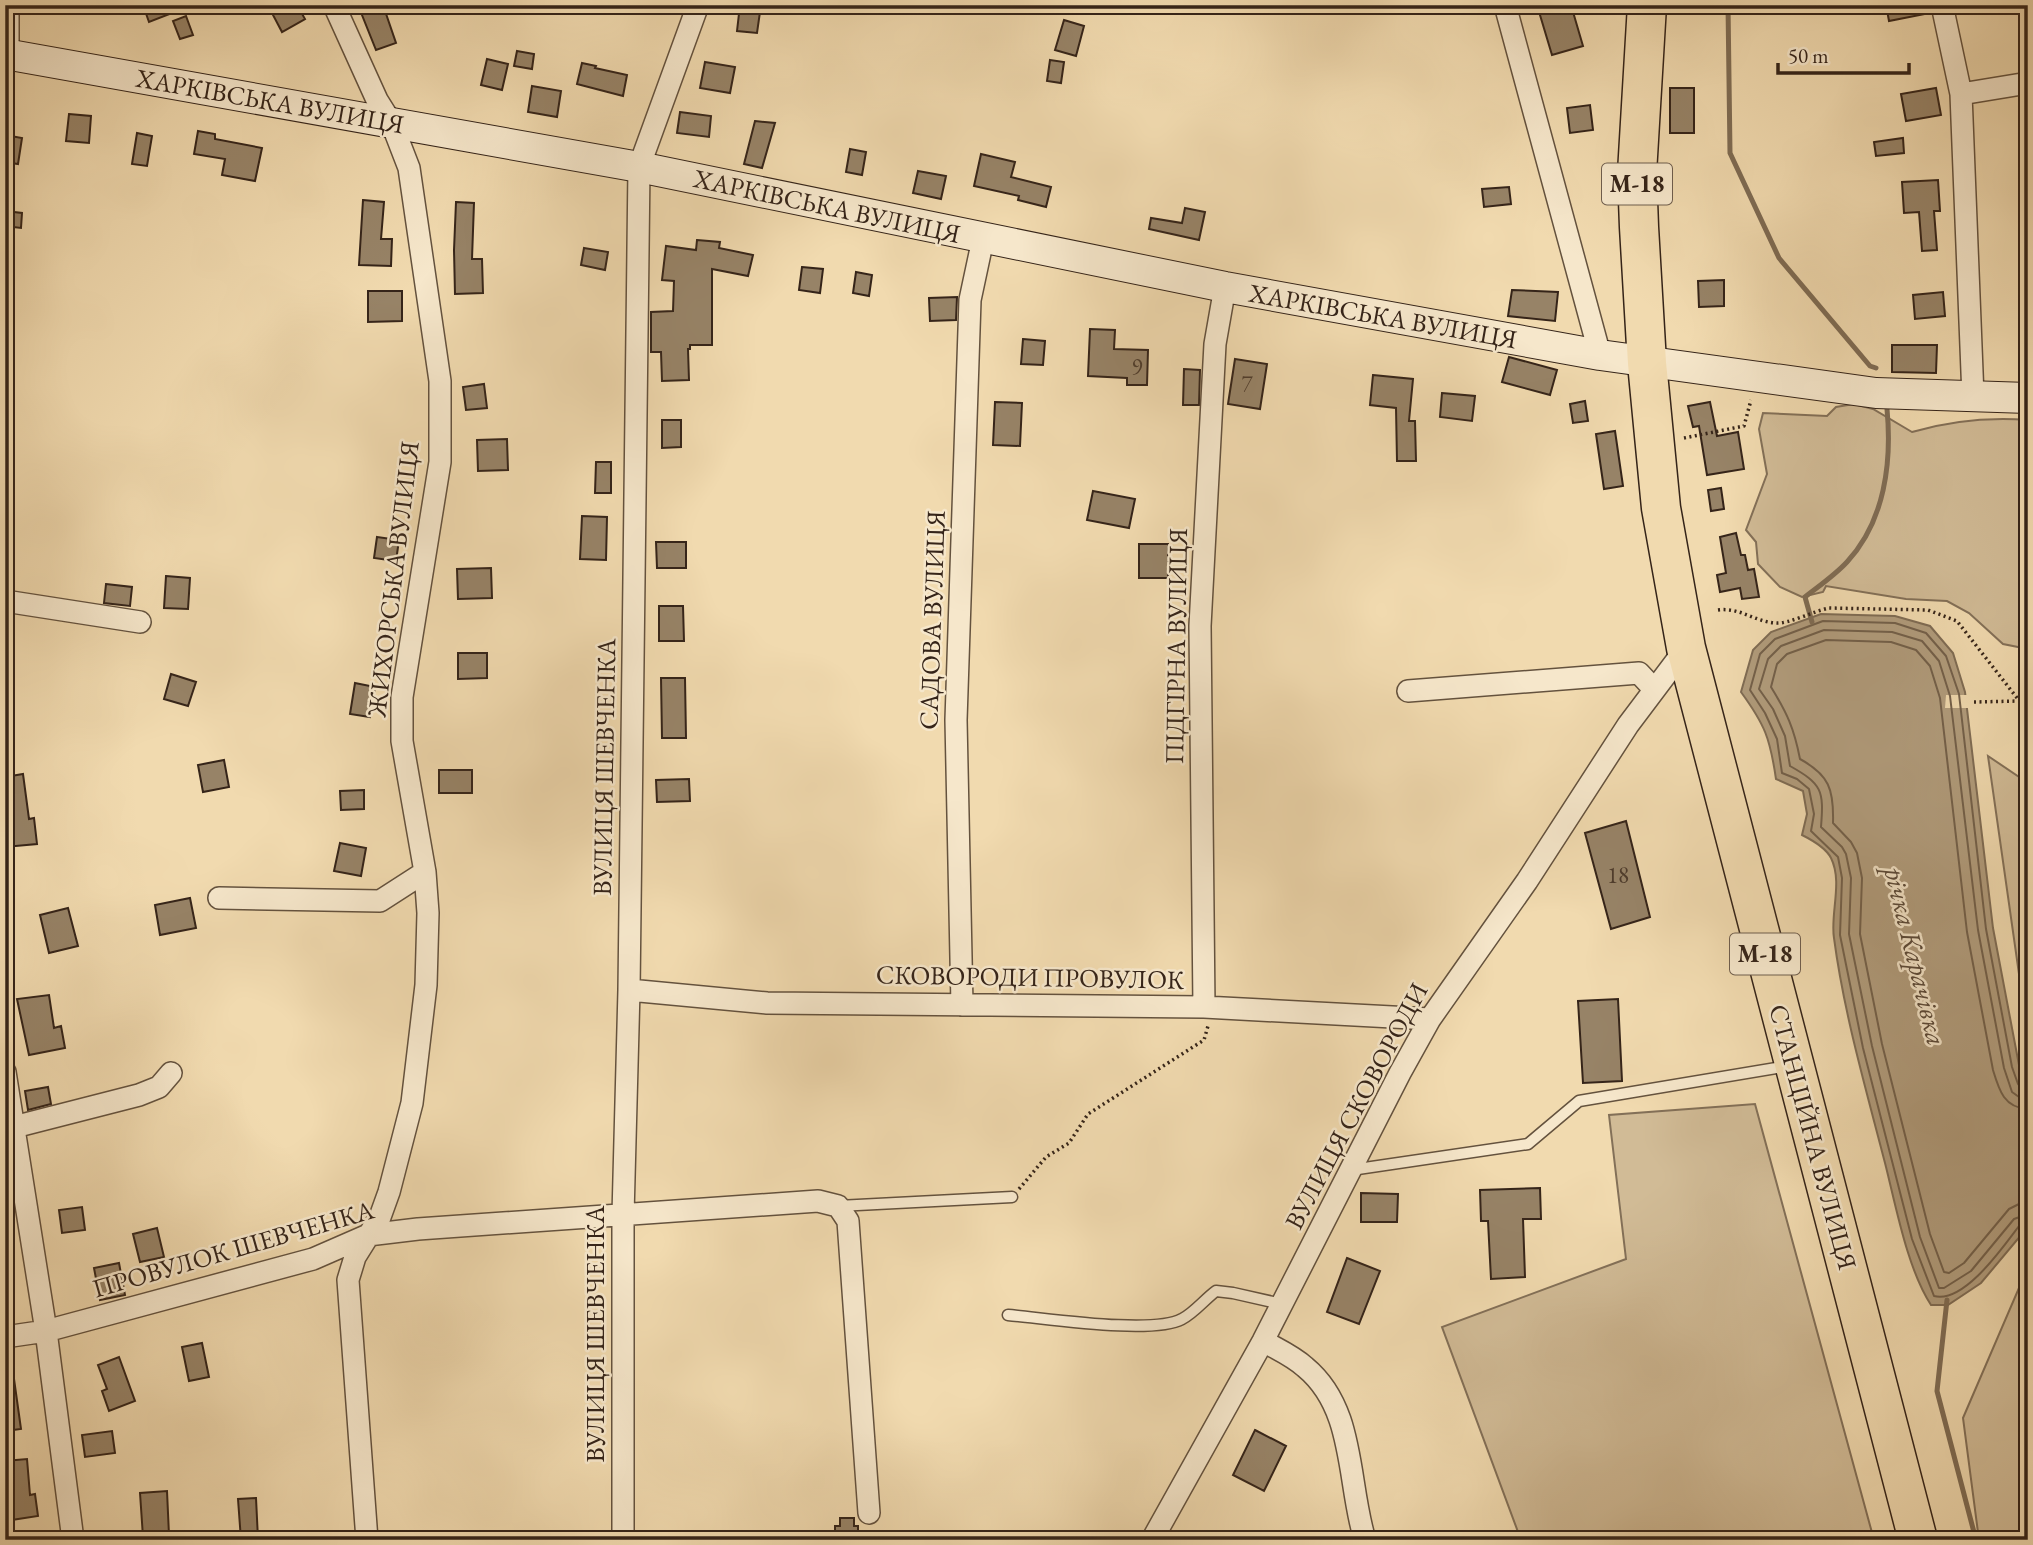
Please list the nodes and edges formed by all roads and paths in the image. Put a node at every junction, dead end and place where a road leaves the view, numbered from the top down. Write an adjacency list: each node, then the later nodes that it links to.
1 (8, 5): 7 (street)
2 (334, 5): 10 (street, ЖИХОРСЬКА ВУЛИЦЯ)
3 (698, 5): 11 (street, ВУЛИЦЯ ШЕВЧЕНКА)
4 (1505, 5): 14 (street)
5 (1647, 5): 15 (highway, М-18)
6 (1942, 5): 9 (street)
7 (6, 56): 10 (main road, ХАРКІВСЬКА ВУЛИЦЯ)
8 (2028, 83): 9 (street)
9 (1961, 94): 16 (street)
10 (392, 124): 11 (main road, ХАРКІВСЬКА ВУЛИЦЯ); 29 (street, ЖИХОРСЬКА ВУЛИЦЯ)
11 (639, 167): 12 (main road, ХАРКІВСЬКА ВУЛИЦЯ); 31 (street, ВУЛИЦЯ ШЕВЧЕНКА)
12 (983, 239): 13 (main road, ХАРКІВСЬКА ВУЛИЦЯ); 32 (street, САДОВА ВУЛИЦЯ)
13 (1225, 287): 14 (main road, ХАРКІВСЬКА ВУЛИЦЯ); 33 (street, ПІДГІРНА ВУЛИЦЯ)
14 (1600, 355): 15 (main road, ХАРКІВСЬКА ВУЛИЦЯ)
15 (1647, 363): 16 (main road, ХАРКІВСЬКА ВУЛИЦЯ); 23 (highway, СТАНЦІЙНА ВУЛИЦЯ / М-18)
16 (1973, 397): 17 (main road, ХАРКІВСЬКА ВУЛИЦЯ)
17 (2028, 398)
18 (1751, 400): 19 (path)
19 (1684, 438)
20 (5, 601): 22 (street)
21 (1718, 610): 26 (path)
22 (140, 622)
23 (1685, 648): 24 (street, ВУЛИЦЯ СКОВОРОДИ); 35 (highway, СТАНЦІЙНА ВУЛИЦЯ / М-18)
24 (1654, 689): 25 (street); 34 (street, ВУЛИЦЯ СКОВОРОДИ)
25 (1408, 691)
26 (2020, 701): 27 (path); 28 (path)
27 (1974, 702)
28 (2028, 712)
29 (425, 873): 30 (street); 43 (street, ЖИХОРСЬКА ВУЛИЦЯ)
30 (219, 898)
31 (629, 990): 32 (street, СКОВОРОДИ ПРОВУЛОК); 42 (street, ВУЛИЦЯ ШЕВЧЕНКА)
32 (962, 1005): 33 (street, СКОВОРОДИ ПРОВУЛОК)
33 (1209, 1008): 34 (street, СКОВОРОДИ ПРОВУЛОК); 40 (path)
34 (1430, 1019): 39 (street, ВУЛИЦЯ СКОВОРОДИ)
35 (1794, 1065): 39 (lane); 55 (highway, СТАНЦІЙНА ВУЛИЦЯ / М-18)
36 (5, 1072): 38 (street)
37 (171, 1073): 38 (street)
38 (14, 1127): 46 (street)
39 (1351, 1170): 44 (street, ВУЛИЦЯ СКОВОРОДИ)
40 (1012, 1197): 41 (lane)
41 (838, 1206): 42 (street, ПРОВУЛОК ШЕВЧЕНКА); 49 (street)
42 (624, 1215): 43 (street, ПРОВУЛОК ШЕВЧЕНКА); 52 (street, ВУЛИЦЯ ШЕВЧЕНКА)
43 (368, 1235): 46 (street, ПРОВУЛОК ШЕВЧЕНКА); 51 (street, ЖИХОРСЬКА ВУЛИЦЯ)
44 (1282, 1304): 45 (lane); 48 (street, ВУЛИЦЯ СКОВОРОДИ)
45 (1008, 1315)
46 (46, 1331): 47 (street, ПРОВУЛОК ШЕВЧЕНКА); 50 (street)
47 (5, 1337)
48 (1263, 1341): 53 (street, ВУЛИЦЯ СКОВОРОДИ); 54 (street)
49 (869, 1513)
50 (73, 1540)
51 (367, 1540)
52 (623, 1540)
53 (1152, 1540)
54 (1365, 1540)
55 (1918, 1540)

